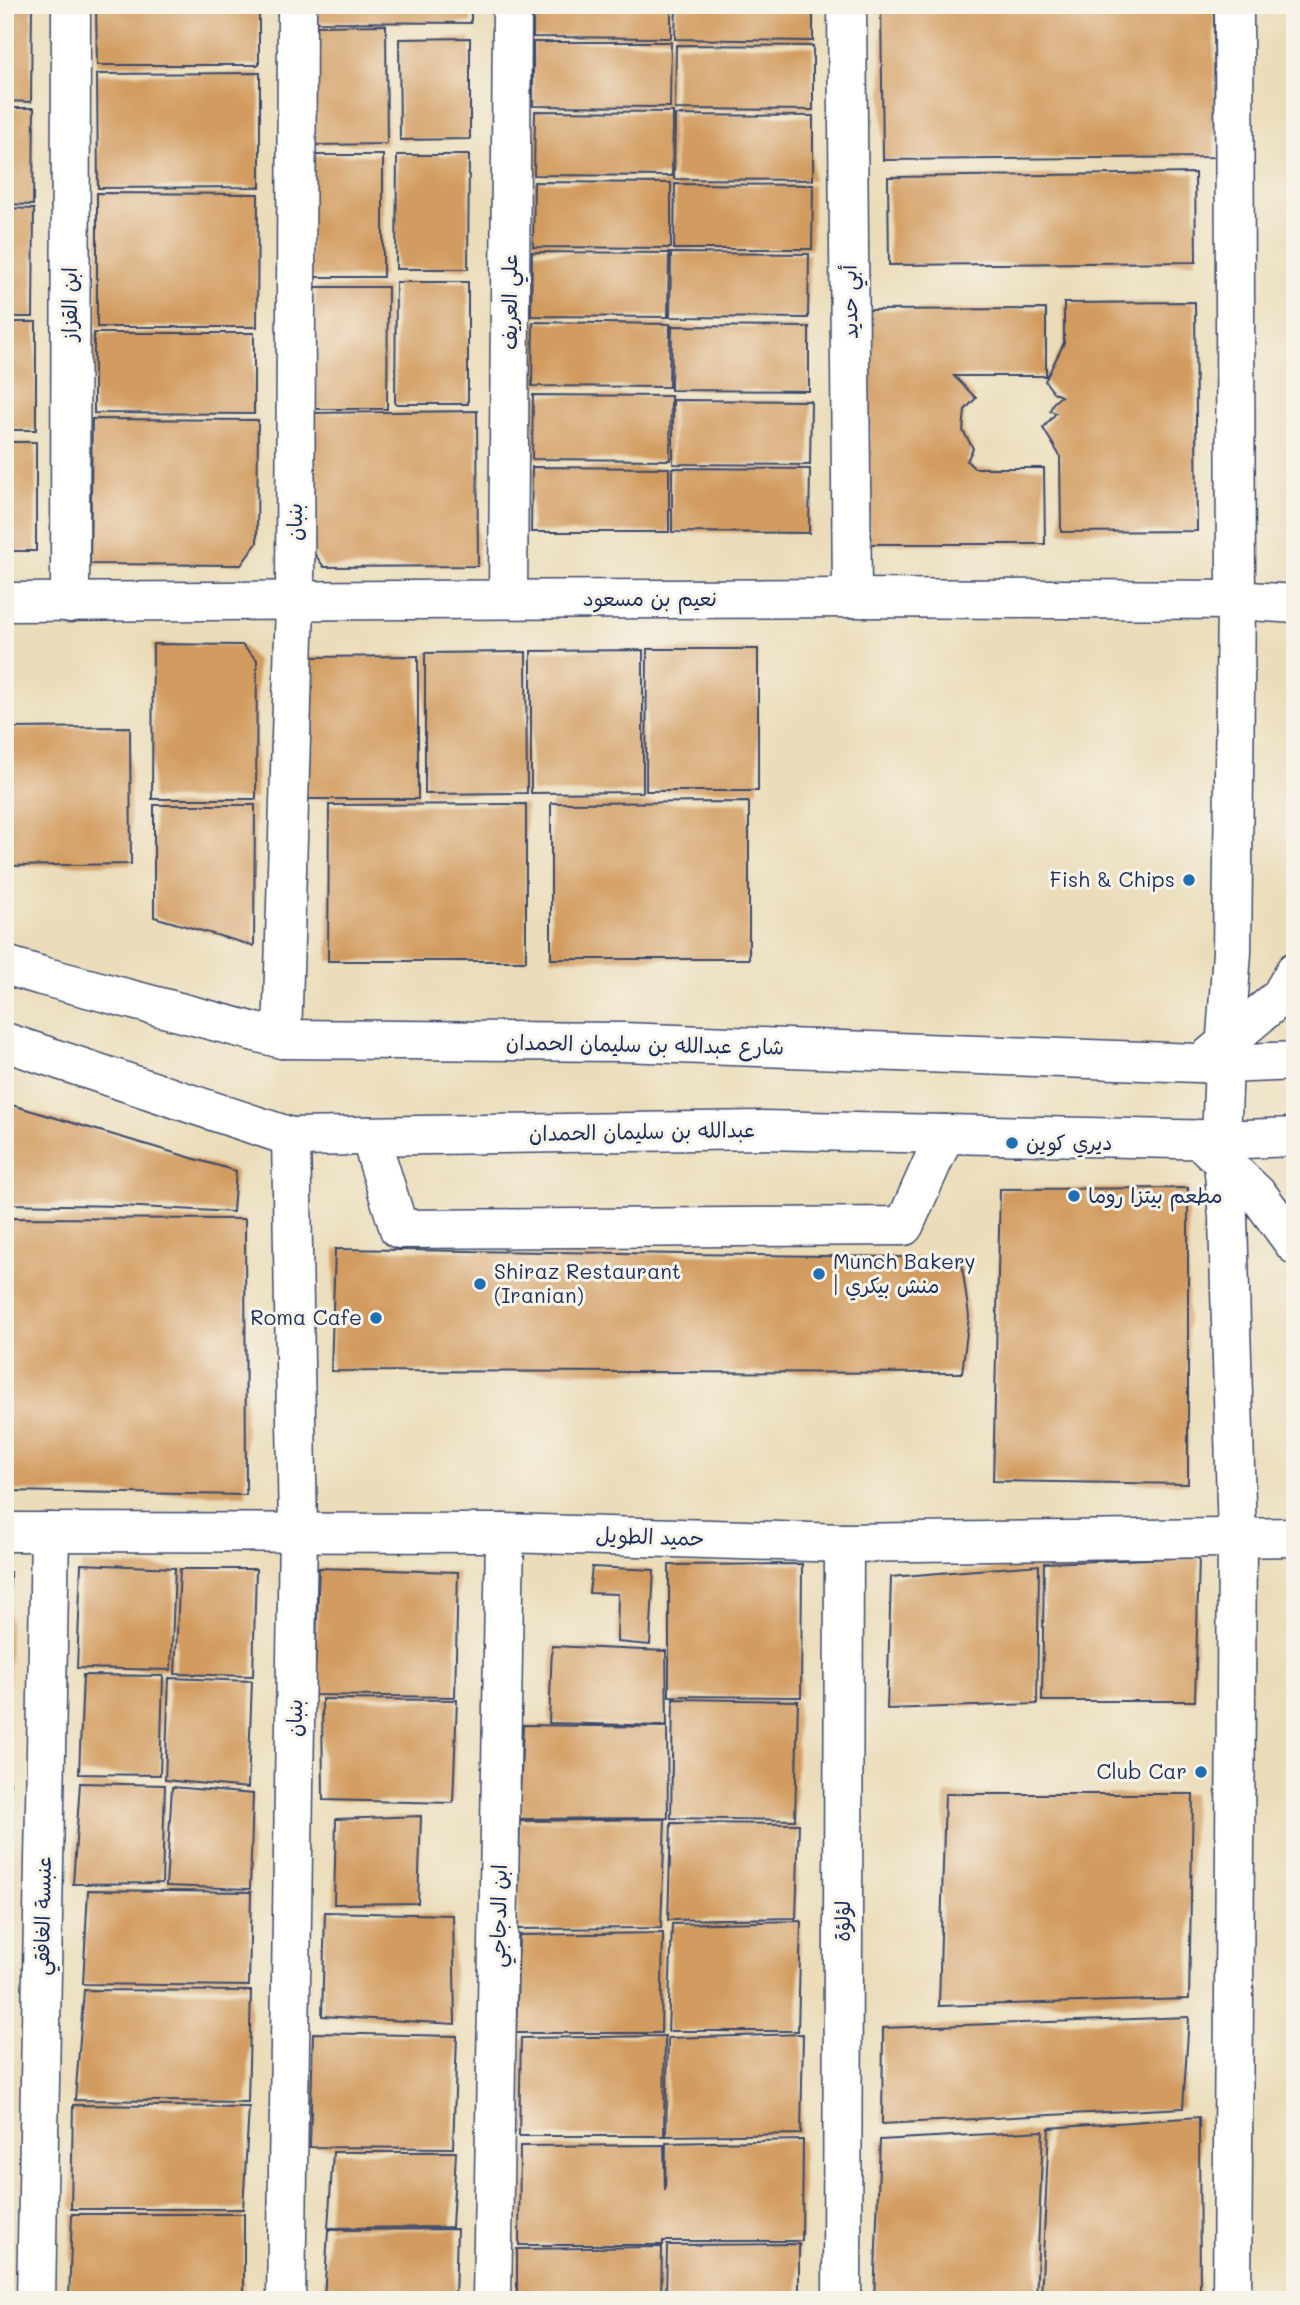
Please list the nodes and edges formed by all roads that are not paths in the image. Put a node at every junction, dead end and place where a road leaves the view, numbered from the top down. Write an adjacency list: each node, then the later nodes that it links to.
1 (71, 5): 11 (street, ابن القزاز)
2 (297, 5): 10 (street, بنبان)
3 (512, 5): 7 (street, علي العريف)
4 (847, 5): 6 (street, أبي حديد)
5 (1234, 5): 8 (street)
6 (852, 598): 7 (street, نعيم بن مسعود); 8 (street, نعيم بن مسعود)
7 (508, 600): 10 (street, نعيم بن مسعود)
8 (1236, 600): 12 (street, نعيم بن مسعود); 17 (street)
9 (5, 602): 11 (street, نعيم بن مسعود)
10 (295, 602): 11 (street, نعيم بن مسعود); 15 (street, بنبان)
11 (70, 603)
12 (1295, 604)
13 (5, 965): 15 (street, شارع عبدالله بن سليمان الحمدان)
14 (1295, 971): 17 (street)
15 (282, 1039): 17 (street, شارع عبدالله بن سليمان الحمدان)
16 (5, 1042): 21 (street, عبدالله بن سليمان الحمدان)
17 (1217, 1057): 18 (street, شارع عبدالله بن سليمان الحمدان); 23 (street)
18 (1295, 1061)
19 (945, 1134): 20 (street, عبدالله بن سليمان الحمدان); 20 (street); 23 (street, عبدالله بن سليمان الحمدان)
20 (370, 1136): 21 (street, عبدالله بن سليمان الحمدان)
21 (291, 1137): 25 (street, بنبان)
22 (1295, 1137): 23 (street, عبدالله بن سليمان الحمدان)
23 (1215, 1147): 24 (street); 30 (street)
24 (1295, 1245)
25 (298, 1531): 27 (street, حميد الطويل); 28 (street, حميد الطويل); 33 (street, بنبان)
26 (5, 1532): 27 (street, حميد الطويل)
27 (50, 1532): 32 (street, عنبسة الغافقي)
28 (505, 1533): 31 (street, حميد الطويل); 34 (street, ابن الدجاجي)
29 (1295, 1537): 30 (street, حميد الطويل)
30 (1237, 1539): 31 (street, حميد الطويل); 36 (street)
31 (844, 1543): 35 (street, لؤلؤة)
32 (36, 2300)
33 (286, 2300)
34 (492, 2300)
35 (842, 2300)
36 (1231, 2300)

